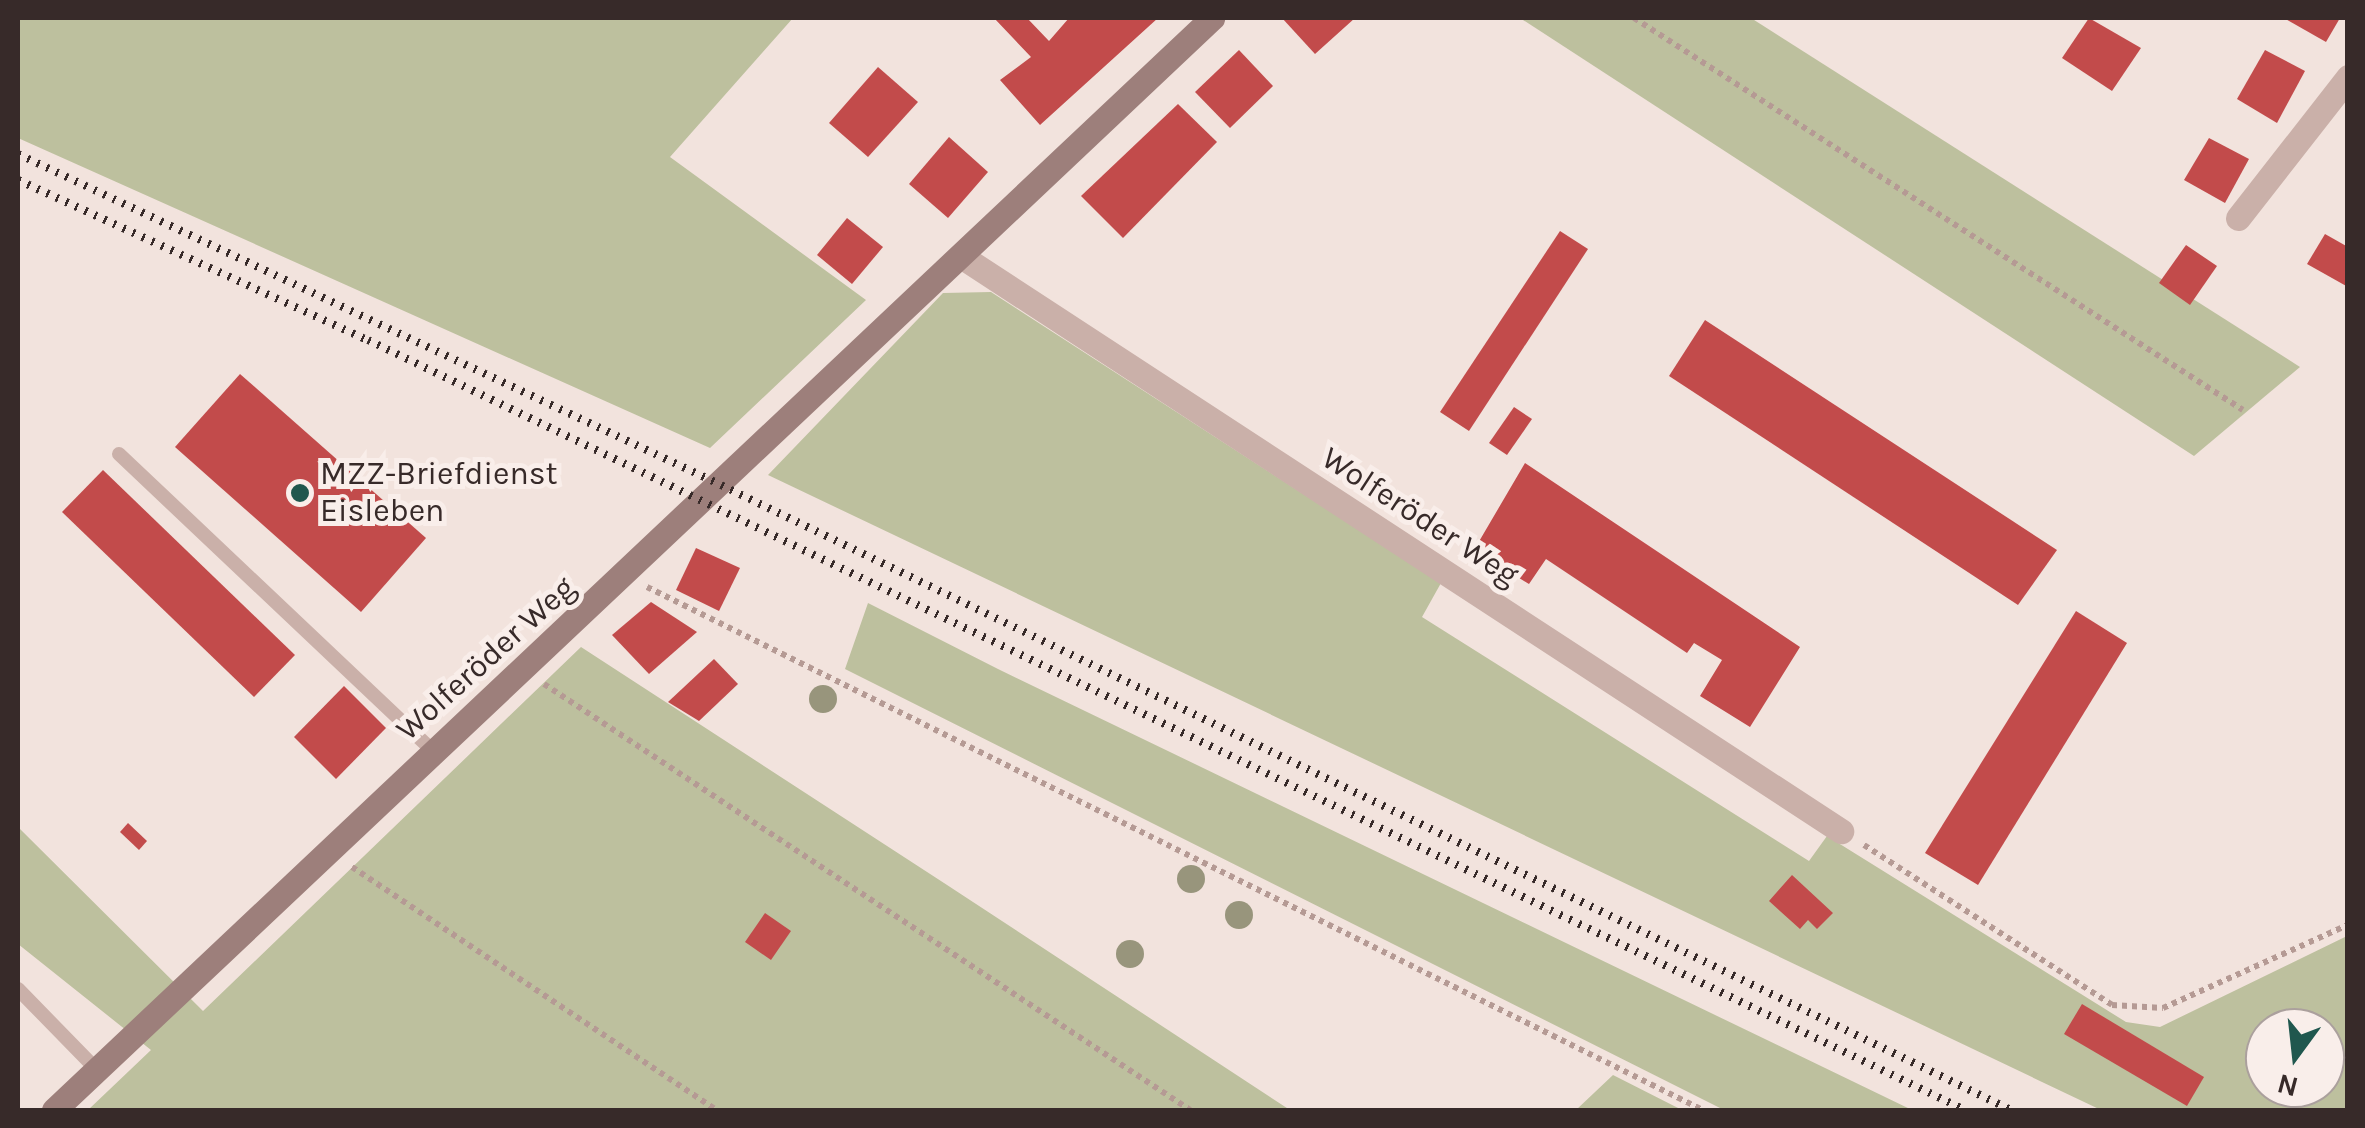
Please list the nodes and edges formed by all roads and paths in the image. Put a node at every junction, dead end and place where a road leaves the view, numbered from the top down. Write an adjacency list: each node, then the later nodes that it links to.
1 (1212, 18): 5 (main road, Wolferöder Weg)
2 (1634, 18): 6 (path)
3 (2348, 77): 4 (street)
4 (2238, 218)
5 (964, 258): 8 (main road, Wolferöder Weg); 11 (street, Wolferöder Weg)
6 (2242, 410)
7 (119, 454): 10 (lane)
8 (629, 573): 9 (main road, Wolferöder Weg); 19 (path)
9 (521, 669): 10 (main road, Wolferöder Weg); 18 (path)
10 (433, 751): 12 (main road, Wolferöder Weg)
11 (1841, 831): 13 (path)
12 (327, 851): 15 (main road, Wolferöder Weg); 17 (path)
13 (2348, 925)
14 (18, 989): 15 (lane)
15 (97, 1070): 16 (main road, Wolferöder Weg)
16 (54, 1110)
17 (717, 1110)
18 (1190, 1110)
19 (1703, 1110)

